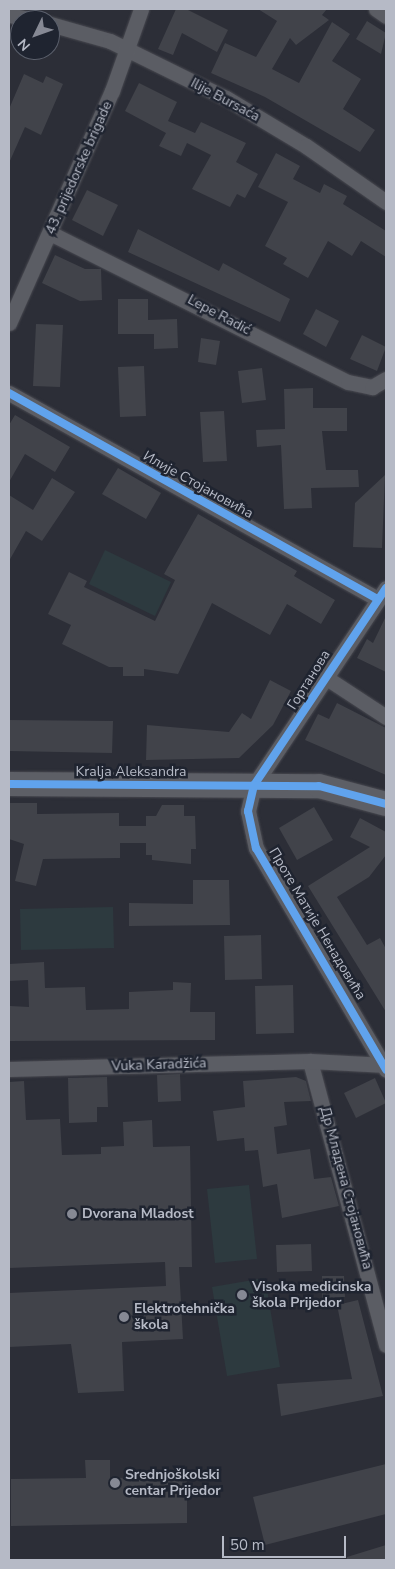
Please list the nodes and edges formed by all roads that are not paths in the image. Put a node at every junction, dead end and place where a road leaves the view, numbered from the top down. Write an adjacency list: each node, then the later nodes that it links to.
1 (376, 9): 3 (street)
2 (141, 10): 5 (street, 43. prijedorske brigade)
3 (386, 16)
4 (60, 27): 5 (street, Ilije Bursaća)
5 (128, 50): 6 (street, Ilije Bursaća); 7 (street, 43. prijedorske brigade)
6 (386, 202)
7 (50, 233): 8 (street, 43. prijedorske brigade); 9 (street, Lepe Radić)
8 (9, 324)
9 (386, 379)
10 (9, 393): 11 (street, Илије Стојановића)
11 (381, 593): 12 (street, Гортанова)
12 (326, 677): 13 (street); 15 (street, Гортанова)
13 (386, 717)
14 (9, 784): 15 (main road, Kralja Aleksandra)
15 (254, 785): 16 (main road, Kralja Aleksandra); 18 (street, Проте Матије Ненадовића)
16 (386, 804)
17 (310, 1061): 18 (street, Vuka Karadžića); 19 (street, Vuka Karadžića); 20 (street, Др Младена Стојановића)
18 (385, 1067)
19 (9, 1069)
20 (386, 1345)

